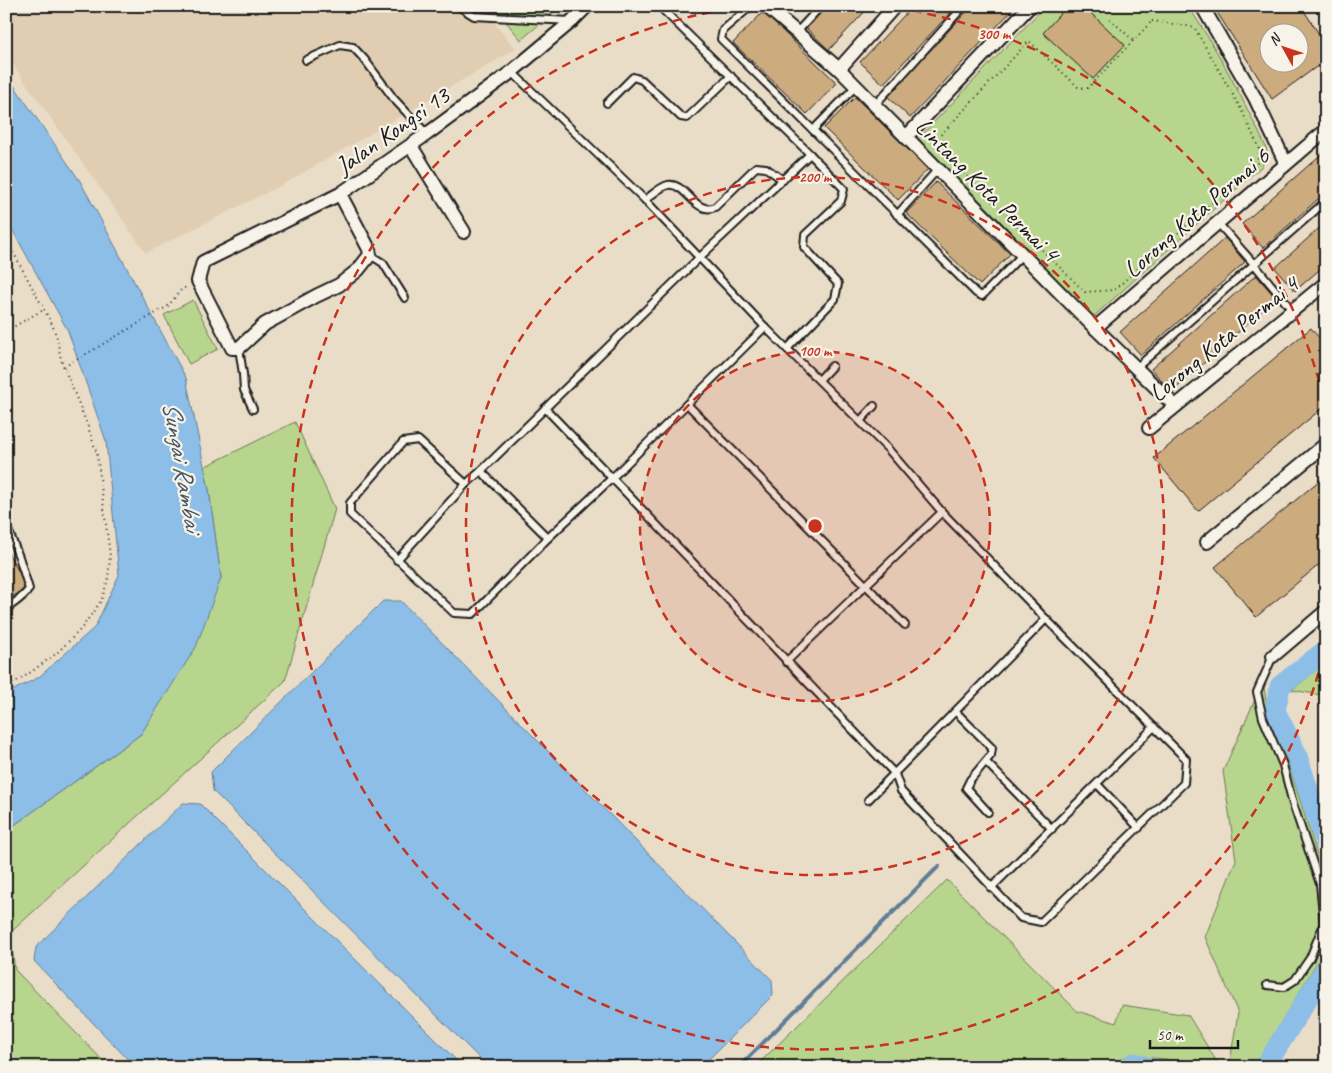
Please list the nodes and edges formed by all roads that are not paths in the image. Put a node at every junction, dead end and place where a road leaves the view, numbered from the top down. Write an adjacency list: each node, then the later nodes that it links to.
1 (458, 6): 11 (lane)
2 (587, 6): 11 (street, Jalan Kongsi 13)
3 (659, 6): 16 (lane)
4 (751, 6): 20 (lane)
5 (766, 6): 12 (street, Lintang Kota Permai 4)
6 (821, 6): 12 (lane)
7 (895, 6): 14 (street)
8 (964, 6): 19 (lane)
9 (1030, 6): 23 (street)
10 (1202, 6): 26 (street)
11 (572, 21): 15 (street, Jalan Kongsi 13)
12 (798, 32): 14 (street, Lintang Kota Permai 4)
13 (306, 60): 22 (lane)
14 (838, 69): 17 (street, Lintang Kota Permai 4)
15 (512, 72): 22 (street, Jalan Kongsi 13); 30 (lane)
16 (731, 76): 18 (lane); 25 (lane)
17 (854, 87): 19 (street, Lintang Kota Permai 4); 20 (lane)
18 (607, 103)
19 (874, 106): 23 (street, Lintang Kota Permai 4)
20 (813, 130): 32 (lane)
21 (1326, 130): 26 (street, Lorong Kota Permai 6)
22 (427, 134): 24 (street, Jalan Kongsi 13)
23 (906, 137): 27 (street, Lintang Kota Permai 4)
24 (411, 146): 29 (street, Jalan Kongsi 13); 34 (street)
25 (810, 154): 28 (lane); 45 (lane)
26 (1286, 164): 33 (street, Lorong Kota Permai 6)
27 (938, 169): 32 (lane); 36 (street, Lintang Kota Permai 4)
28 (783, 180): 30 (lane); 37 (lane)
29 (340, 194): 35 (street); 44 (street, Jalan Kongsi 13)
30 (645, 200): 37 (lane)
31 (1326, 201): 38 (lane)
32 (897, 215): 36 (lane)
33 (1218, 223): 38 (lane); 43 (street, Lorong Kota Permai 6)
34 (464, 232)
35 (370, 255): 40 (lane); 44 (street)
36 (1022, 255): 43 (street, Lintang Kota Permai 4)
37 (700, 258): 42 (lane); 52 (lane)
38 (1254, 264): 41 (lane); 47 (lane)
39 (1326, 283): 41 (street, Lorong Kota Permai 4)
40 (406, 298)
41 (1292, 310): 51 (street, Lorong Kota Permai 4)
42 (765, 327): 45 (lane); 49 (lane)
43 (1095, 328): 47 (street, Lintang Kota Permai 4)
44 (239, 348): 53 (lane)
45 (787, 349): 48 (lane)
46 (832, 366): 48 (lane)
47 (1136, 368): 51 (street, Lintang Kota Permai 4)
48 (819, 380): 54 (lane)
49 (687, 404): 58 (lane); 65 (lane)
50 (874, 406): 54 (lane)
51 (1175, 406): 55 (street, Lorong Kota Permai 4)
52 (545, 408): 57 (lane); 58 (lane)
53 (253, 409)
54 (860, 422): 60 (lane)
55 (1149, 428)
56 (1326, 444): 63 (street)
57 (481, 471): 59 (lane); 62 (lane)
58 (611, 479): 62 (lane); 71 (lane)
59 (466, 484): 64 (lane); 64 (lane)
60 (942, 512): 65 (lane); 68 (lane)
61 (6, 525): 66 (lane)
62 (548, 538): 64 (lane)
63 (1207, 542)
64 (398, 560)
65 (866, 586): 69 (lane); 71 (lane)
66 (6, 609)
67 (1326, 611): 70 (street)
68 (1046, 619): 72 (lane); 73 (lane)
69 (905, 625)
70 (1273, 656): 82 (lane)
71 (786, 662): 75 (lane)
72 (956, 712): 74 (lane); 75 (lane)
73 (1154, 727): 76 (lane); 79 (lane)
74 (986, 762): 78 (lane); 80 (lane)
75 (895, 774): 77 (lane); 81 (lane)
76 (1097, 784): 79 (lane); 80 (lane)
77 (868, 800)
78 (988, 812)
79 (1139, 828): 81 (lane)
80 (1052, 829): 81 (lane)
81 (991, 888)
82 (1267, 985)

